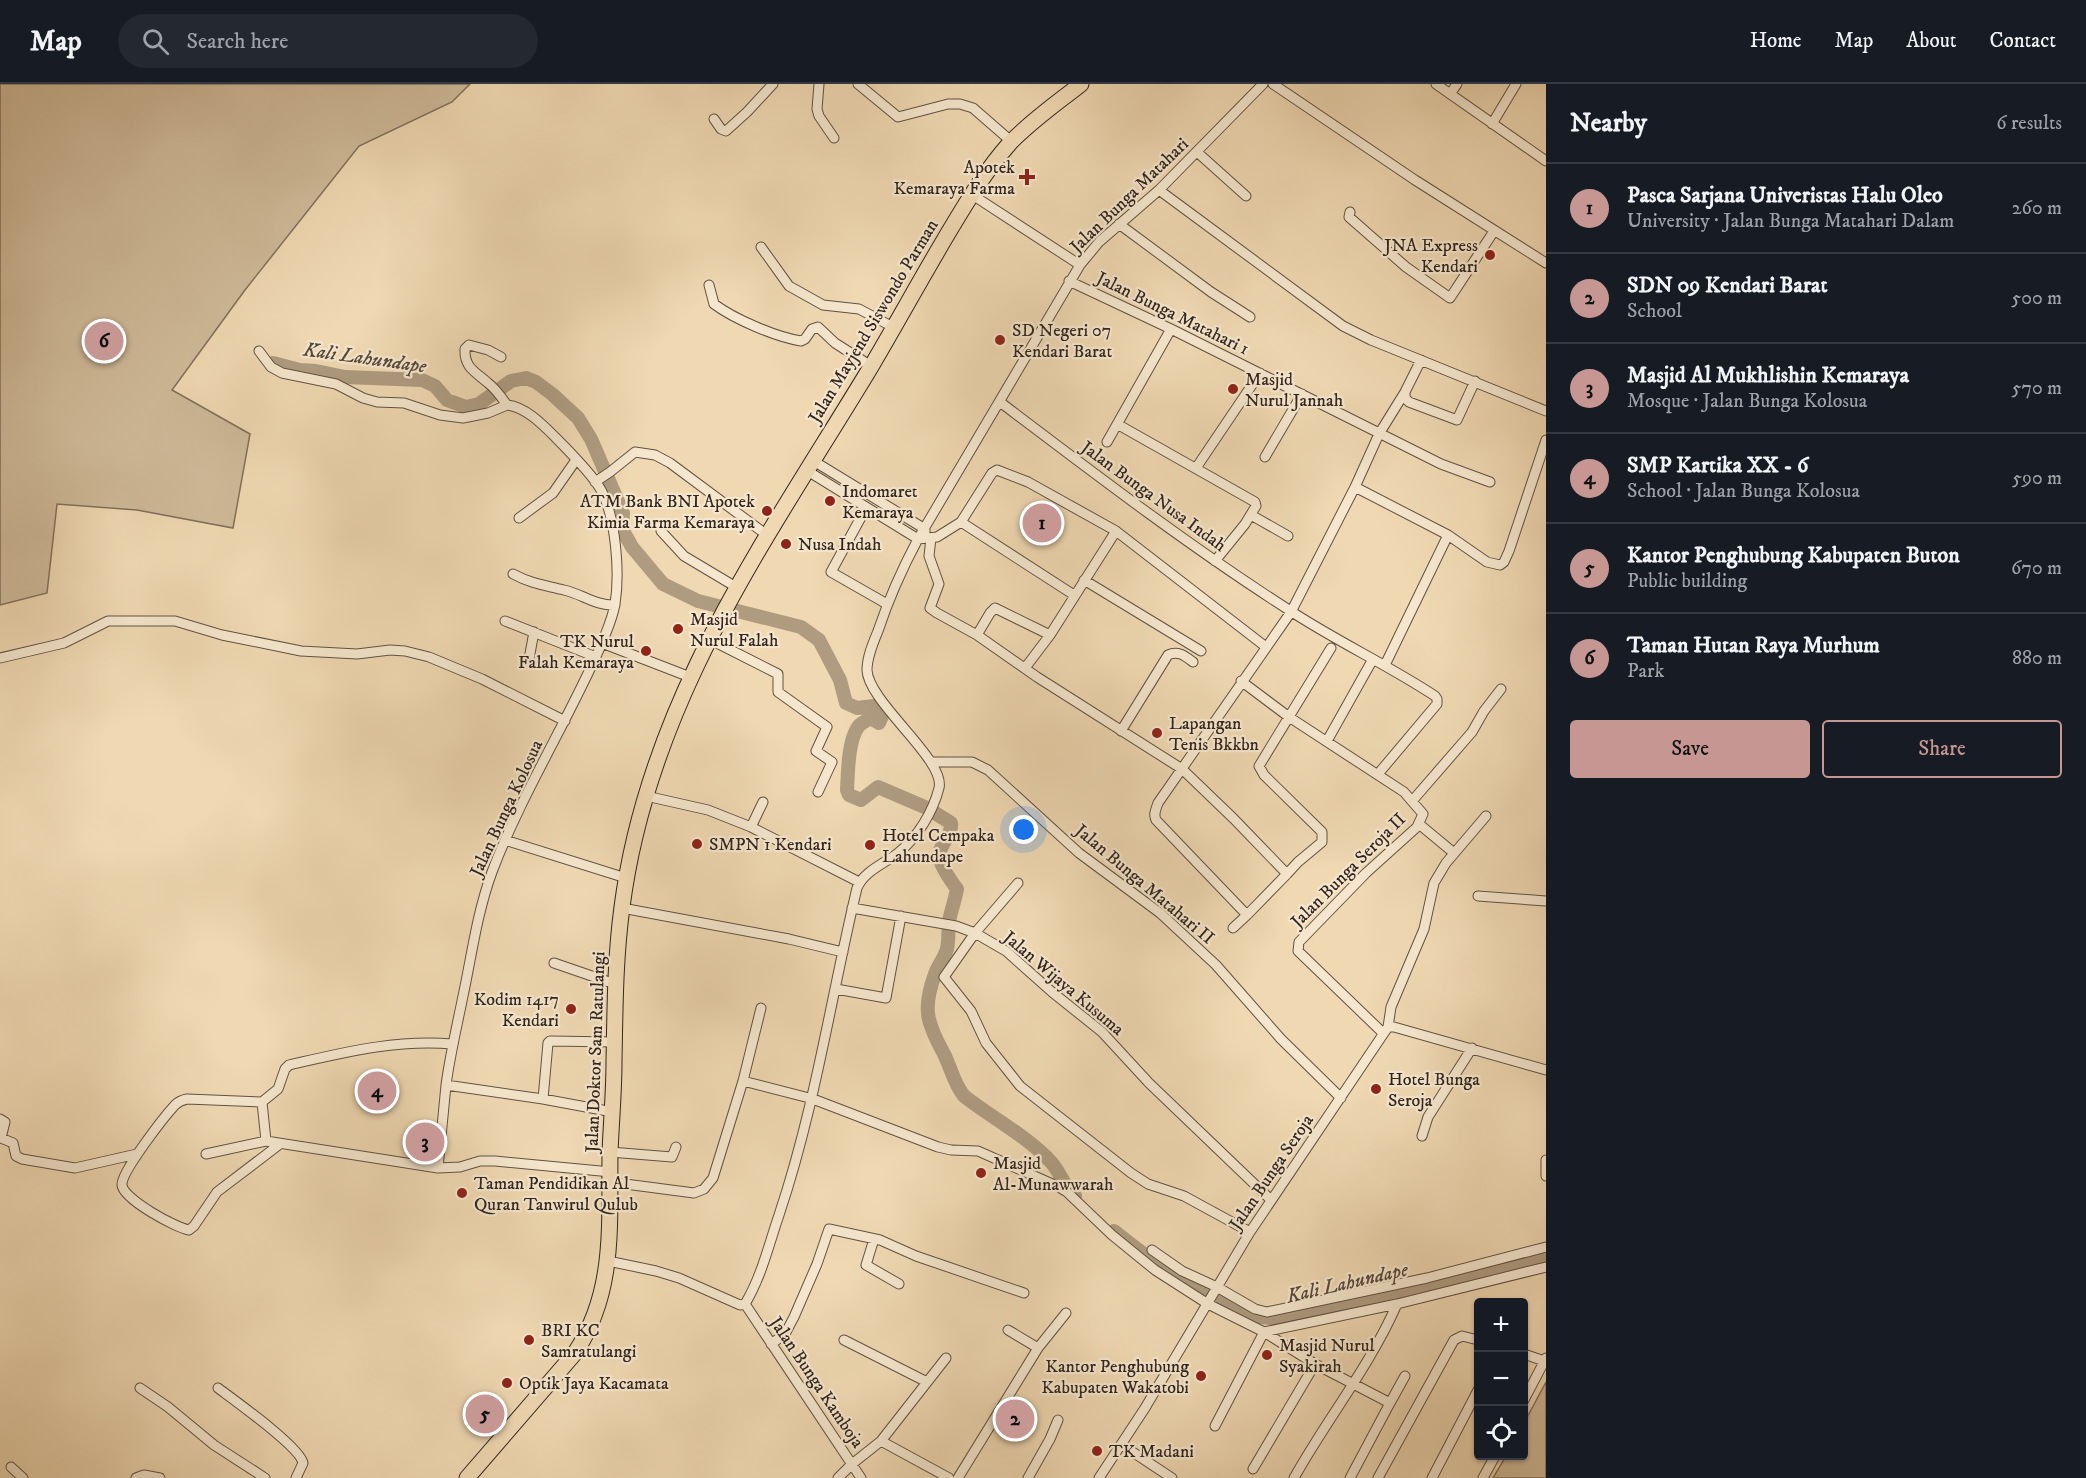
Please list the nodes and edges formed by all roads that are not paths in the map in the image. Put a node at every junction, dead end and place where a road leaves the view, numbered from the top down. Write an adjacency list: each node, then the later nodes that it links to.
1 (773, 84): 11 (street)
2 (819, 84): 13 (street)
3 (858, 84): 14 (street)
4 (1081, 84): 14 (highway, Jalan Mayjend Siswondo Parman)
5 (1263, 84): 15 (street, Jalan Bunga Matahari)
6 (1273, 84): 22 (street)
7 (1436, 84): 10 (street)
8 (1457, 84): 10 (street)
9 (1516, 84): 12 (street)
10 (1450, 94): 12 (street)
11 (714, 119)
12 (1492, 124): 16 (street)
13 (834, 138)
14 (1012, 142): 18 (highway, Jalan Mayjend Siswondo Parman)
15 (1197, 152): 17 (street, Jalan Bunga Matahari); 19 (street)
16 (1546, 161)
17 (1159, 189): 21 (street, Jalan Bunga Matahari); 33 (street)
18 (971, 194): 25 (street); 29 (highway, Jalan Mayjend Siswondo Parman)
19 (1246, 196)
20 (1350, 212): 22 (street)
21 (1119, 224): 25 (street, Jalan Bunga Matahari); 28 (street)
22 (1494, 231): 24 (street)
23 (761, 247): 29 (street)
24 (1546, 263)
25 (1080, 265): 26 (street, Jalan Bunga Matahari)
26 (1069, 281): 30 (street, Jalan Bunga Matahari 1); 39 (street, Jalan Bunga Matahari)
27 (709, 285): 34 (street)
28 (1250, 317)
29 (893, 327): 34 (highway, Jalan Mayjend Siswondo Parman)
30 (1171, 329): 35 (street, Jalan Bunga Matahari 1); 42 (street)
31 (259, 351): 40 (street)
32 (501, 357): 40 (street)
33 (1421, 360): 36 (street); 37 (street)
34 (871, 366): 48 (highway, Jalan Mayjend Siswondo Parman)
35 (1260, 373): 38 (street, Jalan Bunga Matahari 1); 49 (street)
36 (1475, 381): 37 (street); 41 (street)
37 (1405, 392): 43 (street)
38 (1302, 394): 43 (street, Jalan Bunga Matahari 1); 46 (street)
39 (1000, 402): 61 (street, Jalan Bunga Matahari); 63 (street, Jalan Bunga Nusa Indah)
40 (507, 405): 47 (street, Jalan Bunga Kolosua)
41 (1546, 411)
42 (1117, 424): 45 (street); 49 (street)
43 (1379, 434): 51 (street, Jalan Bunga Matahari 1); 52 (street)
44 (1546, 440): 60 (street)
45 (1107, 442)
46 (1265, 457)
47 (576, 460): 50 (street, Jalan Bunga Kolosua); 55 (street)
48 (809, 465): 53 (street); 59 (highway, Jalan Mayjend Siswondo Parman); 61 (street)
49 (1196, 468): 54 (street)
50 (602, 477): 59 (street); 70 (street, Jalan Bunga Kolosua)
51 (1490, 482)
52 (1355, 487): 60 (street); 71 (street)
53 (866, 508): 61 (street); 69 (street)
54 (1251, 515): 62 (street); 63 (street)
55 (519, 518)
56 (961, 522): 58 (street); 61 (street); 67 (street)
57 (661, 531): 66 (street)
58 (1116, 531): 65 (street); 78 (street)
59 (767, 535): 66 (highway, Jalan Mayjend Siswondo Parman)
60 (1448, 535): 86 (street)
61 (925, 536): 69 (street, Jalan Bunga Matahari); 74 (street)
62 (1288, 536)
63 (1215, 561): 71 (street, Jalan Bunga Nusa Indah)
64 (513, 574): 70 (street)
65 (1084, 580): 67 (street); 80 (street)
66 (736, 587): 68 (highway, Jalan Mayjend Siswondo Parman)
67 (1074, 595): 75 (street)
68 (729, 601): 76 (highway, Jalan Doktor Sam Ratulangi)
69 (887, 604): 95 (street, Jalan Bunga Matahari)
70 (615, 605): 77 (street, Jalan Bunga Kolosua)
71 (1291, 612): 78 (street); 84 (street, Jalan Bunga Nusa Indah)
72 (505, 621): 73 (street)
73 (534, 632): 81 (street); 83 (street)
74 (977, 635): 75 (street); 87 (street)
75 (1050, 635): 87 (street)
76 (709, 639): 88 (highway, Jalan Doktor Sam Ratulangi); 98 (street)
77 (603, 643): 81 (street, Jalan Bunga Kolosua); 88 (street)
78 (1266, 646): 89 (street)
79 (1331, 648): 91 (street)
80 (1200, 651)
81 (596, 657): 92 (street, Jalan Bunga Kolosua)
82 (0, 658): 92 (street)
83 (529, 659)
84 (1373, 659): 86 (street, Jalan Bunga Nusa Indah); 94 (street)
85 (1193, 662): 93 (street)
86 (1385, 665): 97 (street, Jalan Bunga Nusa Indah)
87 (1025, 668): 93 (street)
88 (690, 677): 99 (highway, Jalan Doktor Sam Ratulangi)
89 (1241, 681): 91 (street, Jalan Bunga Seroja II); 96 (street)
90 (1501, 689): 100 (street)
91 (1289, 717): 94 (street, Jalan Bunga Seroja II); 107 (street)
92 (564, 721): 105 (street, Jalan Bunga Kolosua)
93 (1121, 731): 96 (street)
94 (1327, 741): 97 (street, Jalan Bunga Seroja II)
95 (931, 762): 109 (street, Jalan Bunga Matahari); 132 (street, Jalan Bunga Matahari II)
96 (1182, 769): 107 (street); 115 (street)
97 (1378, 774): 100 (street, Jalan Bunga Seroja II)
98 (818, 792)
99 (646, 796): 104 (street); 108 (highway, Jalan Doktor Sam Ratulangi)
100 (1413, 800): 103 (street, Jalan Bunga Seroja II)
101 (763, 802): 104 (street)
102 (1486, 816): 106 (street)
103 (1419, 824): 106 (street); 124 (street, Jalan Bunga Seroja II)
104 (751, 827): 109 (street)
105 (505, 840): 108 (street); 126 (street, Jalan Bunga Kolosua)
106 (1454, 853): 124 (street)
107 (1287, 874): 115 (street)
108 (626, 878): 113 (highway, Jalan Doktor Sam Ratulangi)
109 (859, 882): 114 (street)
110 (1018, 883): 118 (street)
111 (1478, 896): 112 (street)
112 (1546, 901)
113 (622, 908): 119 (street); 121 (highway, Jalan Doktor Sam Ratulangi)
114 (852, 908): 116 (street, Jalan Wijaya Kusuma); 119 (street)
115 (1248, 915): 117 (street)
116 (901, 916): 118 (street, Jalan Wijaya Kusuma); 122 (street)
117 (1233, 928)
118 (975, 933): 148 (street, Jalan Wijaya Kusuma); 149 (street)
119 (843, 952): 122 (street)
120 (554, 963): 121 (street)
121 (615, 984): 125 (highway, Jalan Doktor Sam Ratulangi)
122 (836, 989): 131 (street)
123 (761, 1008): 129 (street)
124 (1386, 1030): 127 (street); 132 (street, Jalan Bunga Seroja)
125 (615, 1042): 133 (street); 135 (highway, Jalan Doktor Sam Ratulangi)
126 (452, 1044): 130 (street, Jalan Bunga Kolosua); 134 (street)
127 (1472, 1048): 128 (street); 137 (street)
128 (1546, 1070)
129 (743, 1081): 131 (street); 147 (street)
130 (446, 1085): 133 (street); 145 (street, Jalan Bunga Kolosua)
131 (813, 1098): 158 (street); 159 (street)
132 (1341, 1098): 148 (street, Jalan Bunga Seroja)
133 (543, 1099): 135 (street)
134 (262, 1102): 138 (street); 142 (street)
135 (613, 1112): 141 (highway, Jalan Doktor Sam Ratulangi)
136 (0, 1119): 142 (street)
137 (1422, 1136)
138 (266, 1141): 139 (street); 143 (street)
139 (280, 1144): 142 (street); 145 (street)
140 (676, 1147): 141 (street)
141 (610, 1152): 147 (highway, Jalan Doktor Sam Ratulangi)
142 (137, 1154)
143 (206, 1154)
144 (1546, 1160): 146 (street)
145 (438, 1168): 147 (street)
146 (1546, 1176)
147 (610, 1177): 153 (highway, Jalan Doktor Sam Ratulangi)
148 (1271, 1200): 149 (street, Jalan Bunga Seroja)
149 (1250, 1232): 156 (street, Jalan Bunga Seroja)
150 (874, 1239): 155 (street); 157 (street); 169 (street)
151 (1546, 1247): 161 (street)
152 (1152, 1250): 156 (street)
153 (608, 1261): 159 (street); 196 (highway, Jalan Doktor Sam Ratulangi)
154 (1546, 1268): 160 (street)
155 (899, 1284)
156 (1216, 1289): 158 (street, Jalan Bunga Seroja); 161 (street)
157 (1024, 1293)
158 (1209, 1303): 165 (street); 186 (street, Jalan Bunga Seroja)
159 (745, 1304): 169 (street, Jalan Bunga Kamboja)
160 (1397, 1304): 163 (street); 177 (street)
161 (1294, 1306): 163 (street)
162 (1066, 1313): 170 (street)
163 (1298, 1322): 166 (street)
164 (1008, 1330): 170 (street)
165 (1264, 1332): 166 (street); 184 (street)
166 (1275, 1333): 174 (street)
167 (1474, 1339): 206 (street)
168 (844, 1340): 176 (street)
169 (771, 1344): 188 (street, Jalan Bunga Kamboja)
170 (1038, 1348): 200 (street)
171 (1528, 1355): 173 (street)
172 (946, 1358): 176 (street)
173 (1545, 1360): 180 (street)
174 (1315, 1364): 177 (street); 190 (street)
175 (1405, 1376): 182 (street)
176 (927, 1382): 185 (street)
177 (1353, 1384): 182 (street); 204 (street)
178 (140, 1388): 194 (street)
179 (218, 1388): 195 (street)
180 (1528, 1392)
181 (1474, 1399): 207 (street)
182 (1390, 1403): 205 (street)
183 (1058, 1420): 201 (street)
184 (1215, 1426)
185 (881, 1441): 188 (street); 199 (street)
186 (1122, 1445): 202 (street, Jalan Bunga Seroja); 203 (street)
187 (1492, 1460): 208 (street)
188 (852, 1464): 197 (street); 198 (street, Jalan Bunga Kamboja)
189 (10, 1467): 191 (street)
190 (1253, 1469)
191 (23, 1478)
192 (136, 1478): 193 (street)
193 (160, 1478)
194 (265, 1478)
195 (296, 1478)
196 (466, 1478)
197 (838, 1478)
198 (861, 1478)
199 (949, 1478)
200 (958, 1478)
201 (1028, 1478)
202 (1099, 1478)
203 (1172, 1478)
204 (1294, 1478)
205 (1350, 1478)
206 (1378, 1478)
207 (1432, 1478)
208 (1483, 1478)

